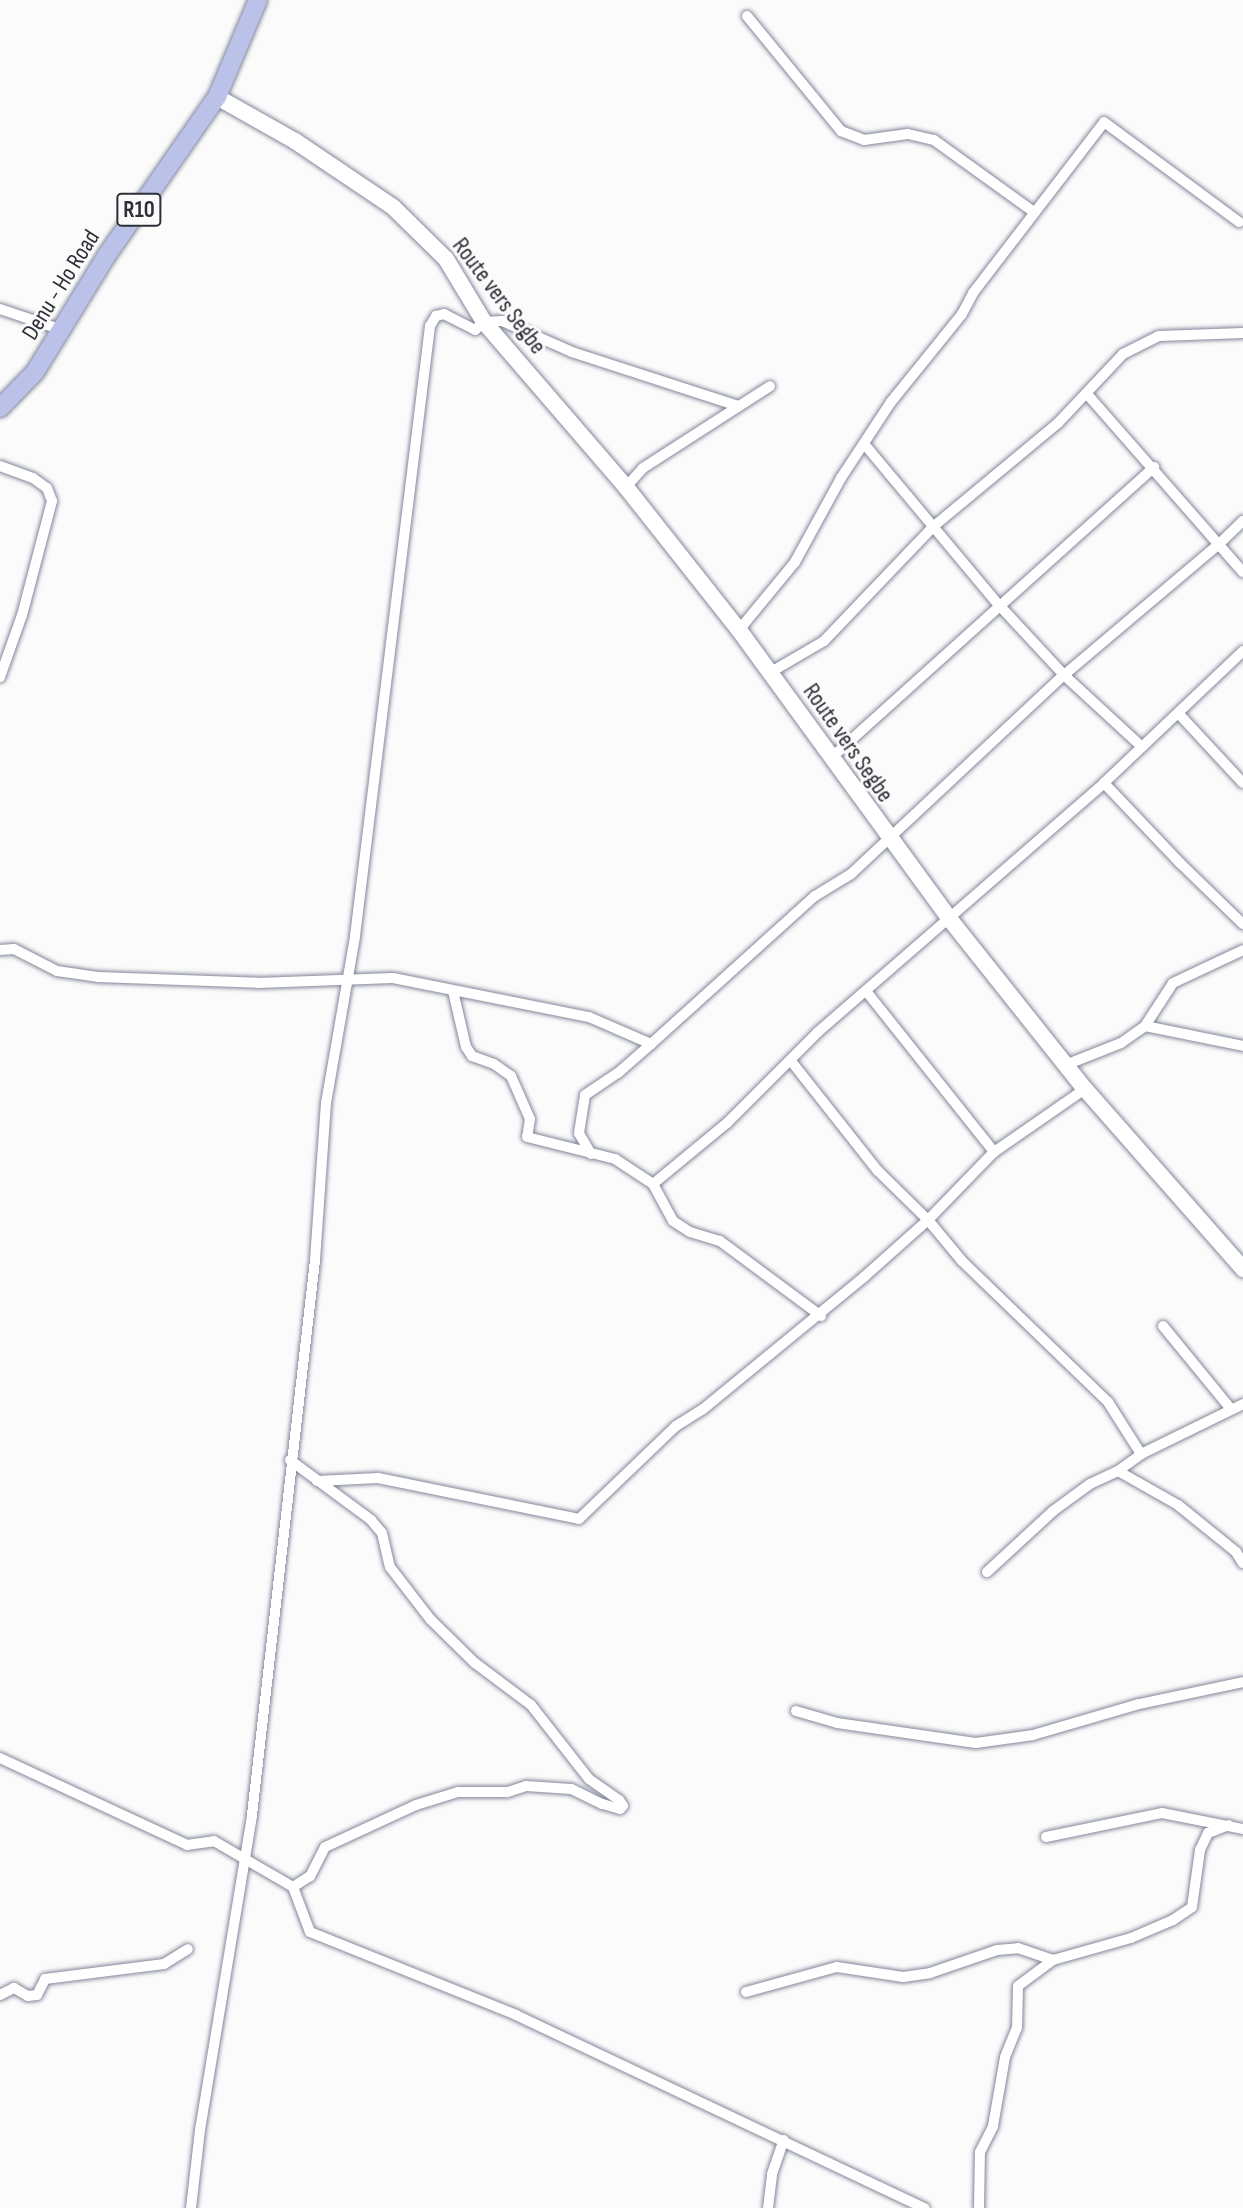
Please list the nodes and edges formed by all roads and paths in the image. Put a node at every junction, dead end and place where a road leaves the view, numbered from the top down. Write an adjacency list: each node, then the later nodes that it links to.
1 (258, 0): 3 (main road, Denu - Ho Road / R10)
2 (747, 16): 4 (street)
3 (217, 97): 7 (main road, Route vers Segbe); 8 (main road, Denu - Ho Road / R10)
4 (1034, 212): 5 (street); 14 (street)
5 (1240, 222)
6 (0, 309): 8 (street)
7 (484, 322): 12 (street); 17 (main road, Route vers Segbe); 38 (street)
8 (62, 330): 13 (main road, Denu - Ho Road / R10)
9 (1243, 333): 11 (street)
10 (769, 386): 12 (street)
11 (1087, 394): 16 (street); 19 (street)
12 (738, 406): 17 (street)
13 (0, 408)
14 (865, 445): 19 (street); 23 (street)
15 (0, 466): 27 (street)
16 (1154, 467): 20 (street); 22 (street)
17 (626, 486): 23 (main road, Route vers Segbe)
18 (1243, 521): 20 (street)
19 (933, 526): 22 (street); 25 (street)
20 (1218, 545): 21 (street); 26 (street)
21 (1243, 572)
22 (999, 606): 26 (street); 30 (street)
23 (739, 630): 25 (main road, Route vers Segbe)
24 (1243, 651): 28 (street)
25 (771, 672): 30 (main road, Route vers Segbe)
26 (1064, 675): 29 (street); 33 (street)
27 (0, 677)
28 (1179, 714): 29 (street); 32 (street)
29 (1142, 747): 31 (street)
30 (831, 758): 33 (main road, Route vers Segbe)
31 (1104, 783): 34 (street); 35 (street)
32 (1243, 783)
33 (888, 839): 34 (main road, Route vers Segbe); 42 (street)
34 (948, 917): 40 (street); 45 (main road, Route vers Segbe)
35 (1243, 924)
36 (0, 950): 38 (street)
37 (1243, 950): 41 (street)
38 (348, 980): 39 (street); 57 (street)
39 (453, 990): 42 (street); 48 (street)
40 (866, 991): 44 (street); 47 (street)
41 (1145, 1026): 43 (street); 45 (street)
42 (651, 1044): 48 (street)
43 (1243, 1046)
44 (791, 1061): 49 (street); 50 (street)
45 (1068, 1064): 46 (main road, Route vers Segbe)
46 (1085, 1089): 47 (street); 51 (main road, Route vers Segbe)
47 (994, 1152): 50 (street)
48 (592, 1154): 49 (street)
49 (653, 1184): 52 (street)
50 (928, 1220): 52 (street); 56 (street)
51 (1243, 1269)
52 (821, 1316): 59 (street)
53 (1163, 1326): 55 (street)
54 (1243, 1404): 55 (street)
55 (1231, 1409): 56 (street)
56 (1142, 1454): 58 (street)
57 (290, 1460): 59 (street); 68 (street)
58 (1118, 1471): 60 (street); 61 (street)
59 (317, 1481): 69 (street)
60 (1243, 1563)
61 (987, 1572)
62 (1243, 1682): 63 (street)
63 (796, 1711)
64 (0, 1758): 68 (street)
65 (1229, 1825): 66 (street); 67 (street); 71 (street)
66 (1243, 1829)
67 (1046, 1837)
68 (244, 1857): 69 (street); 75 (street)
69 (293, 1887): 74 (street)
70 (188, 1950): 73 (street)
71 (1053, 1960): 72 (street); 78 (street)
72 (746, 1992)
73 (0, 1995)
74 (784, 2140): 76 (street); 77 (street)
75 (191, 2208)
76 (768, 2208)
77 (925, 2208)
78 (979, 2208)

